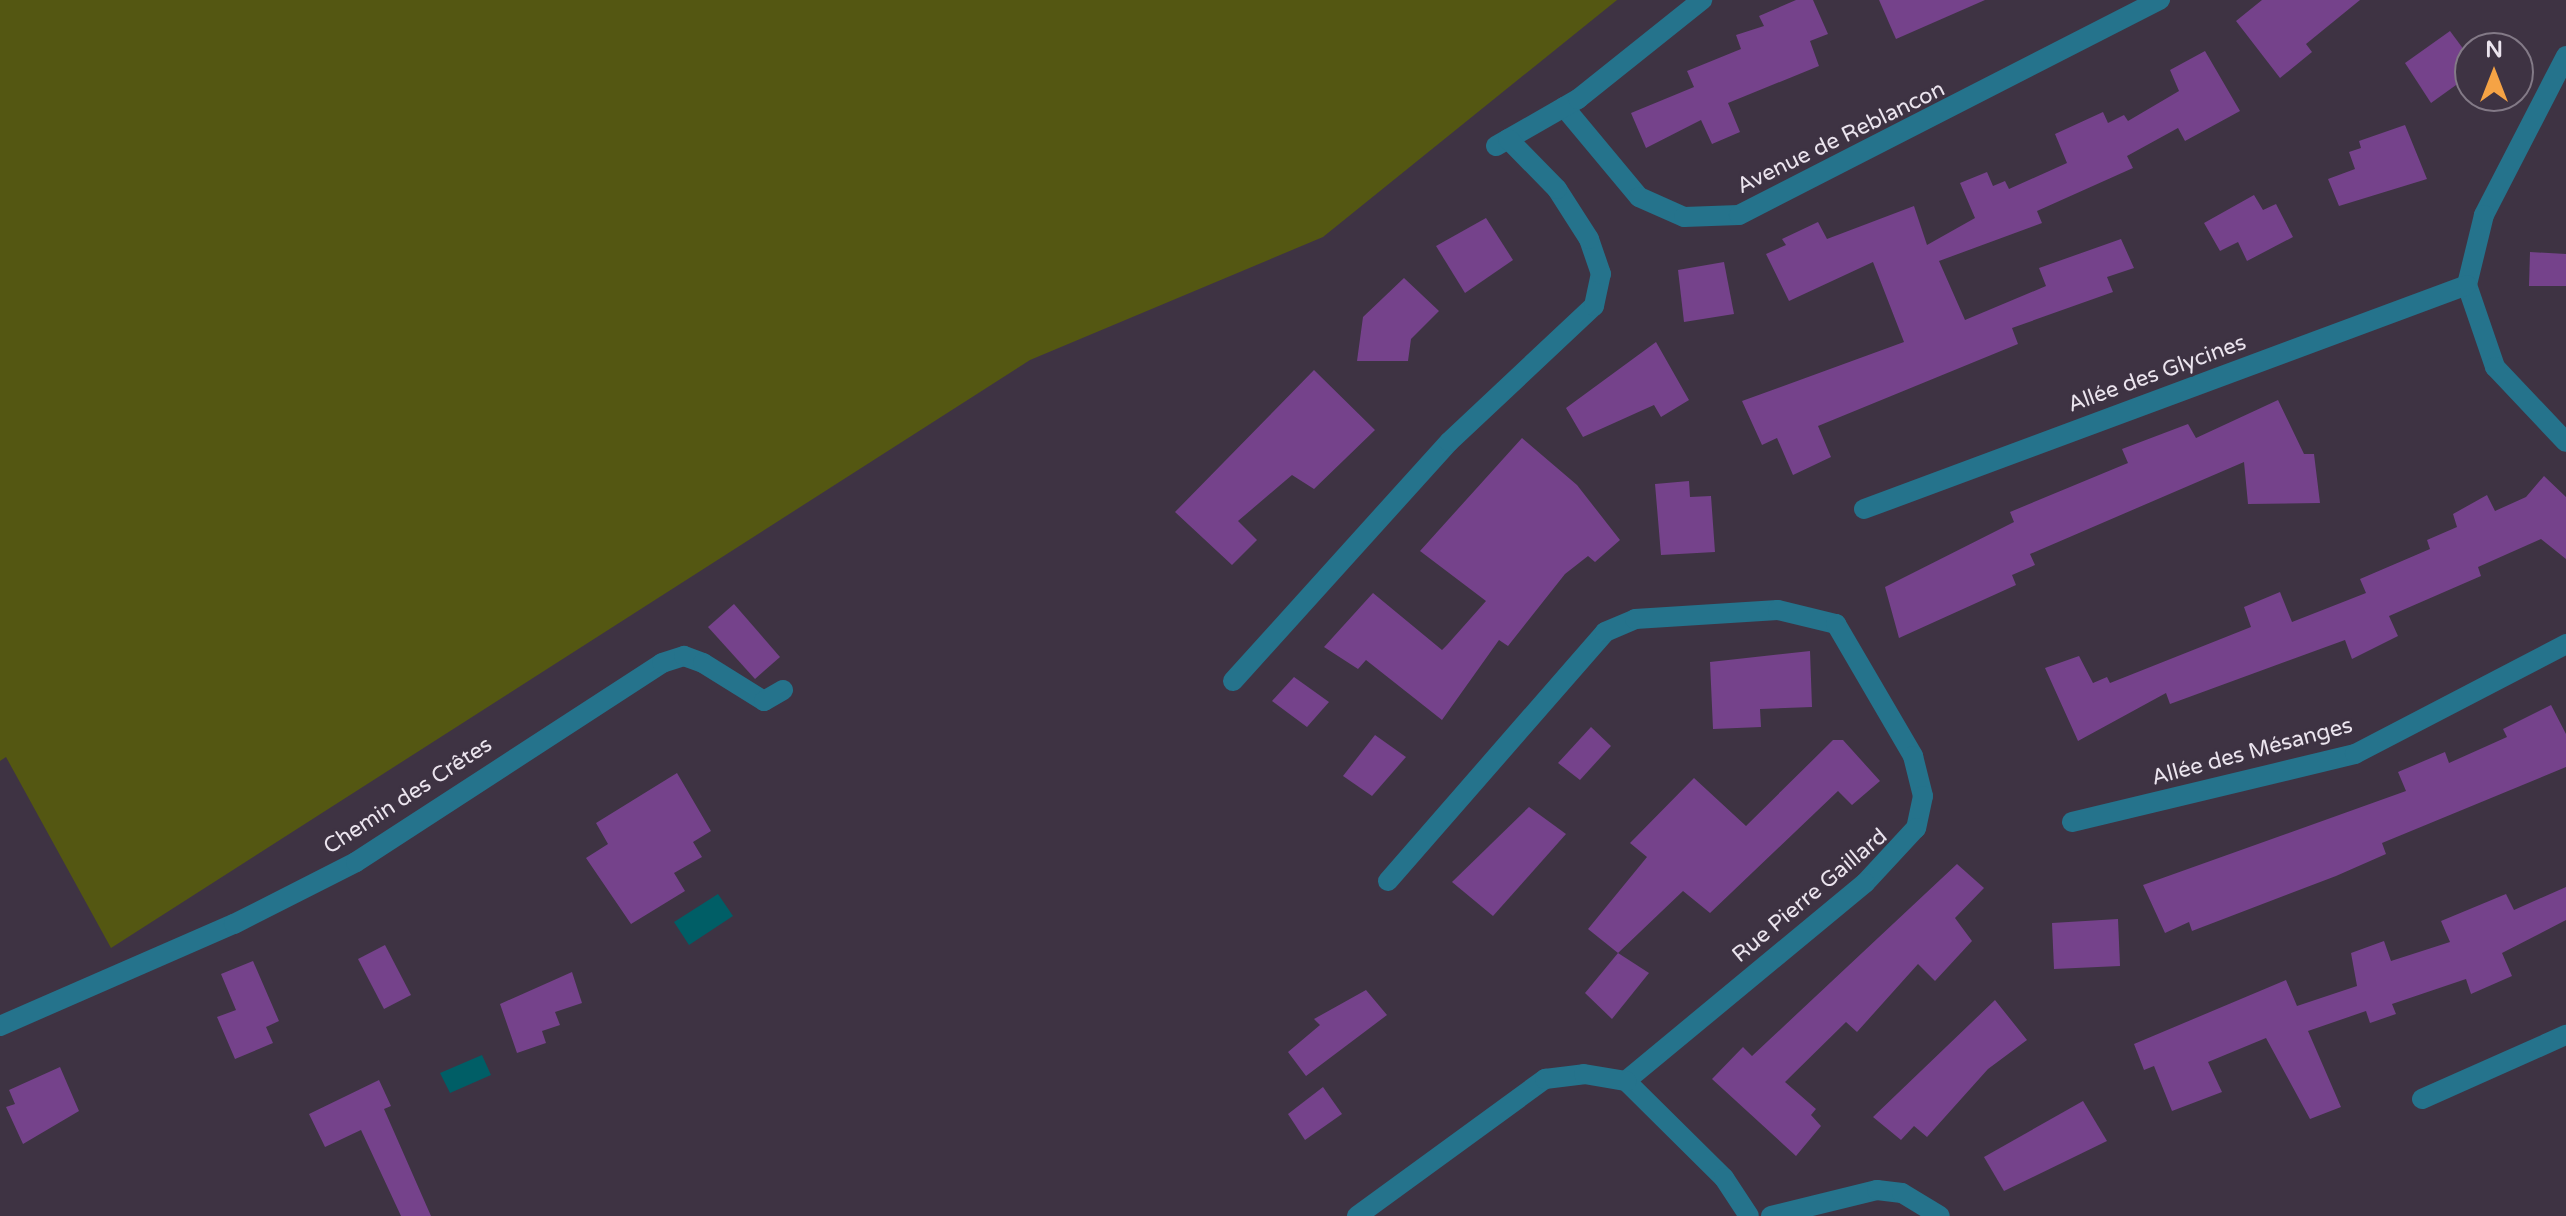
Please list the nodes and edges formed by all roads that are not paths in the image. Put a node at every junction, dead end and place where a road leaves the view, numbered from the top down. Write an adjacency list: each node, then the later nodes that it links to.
1 (1702, 0): 4 (street)
2 (2160, 0): 4 (street, Avenue de Reblancon)
3 (2566, 56): 5 (street)
4 (1564, 107): 9 (street)
5 (2467, 285): 6 (street); 7 (street, Allée des Glycines)
6 (2566, 442)
7 (1864, 509)
8 (2566, 644): 11 (street, Allée des Mésanges)
9 (1233, 681)
10 (783, 690): 13 (street, Chemin des Crêtes)
11 (2072, 822)
12 (1388, 881): 15 (street, Rue Pierre Gaillard)
13 (0, 1026)
14 (2566, 1035): 16 (street)
15 (1626, 1081): 17 (street); 18 (street)
16 (2422, 1099)
17 (1357, 1216)
18 (1749, 1216)
19 (1771, 1216): 20 (street)
20 (1940, 1216)

